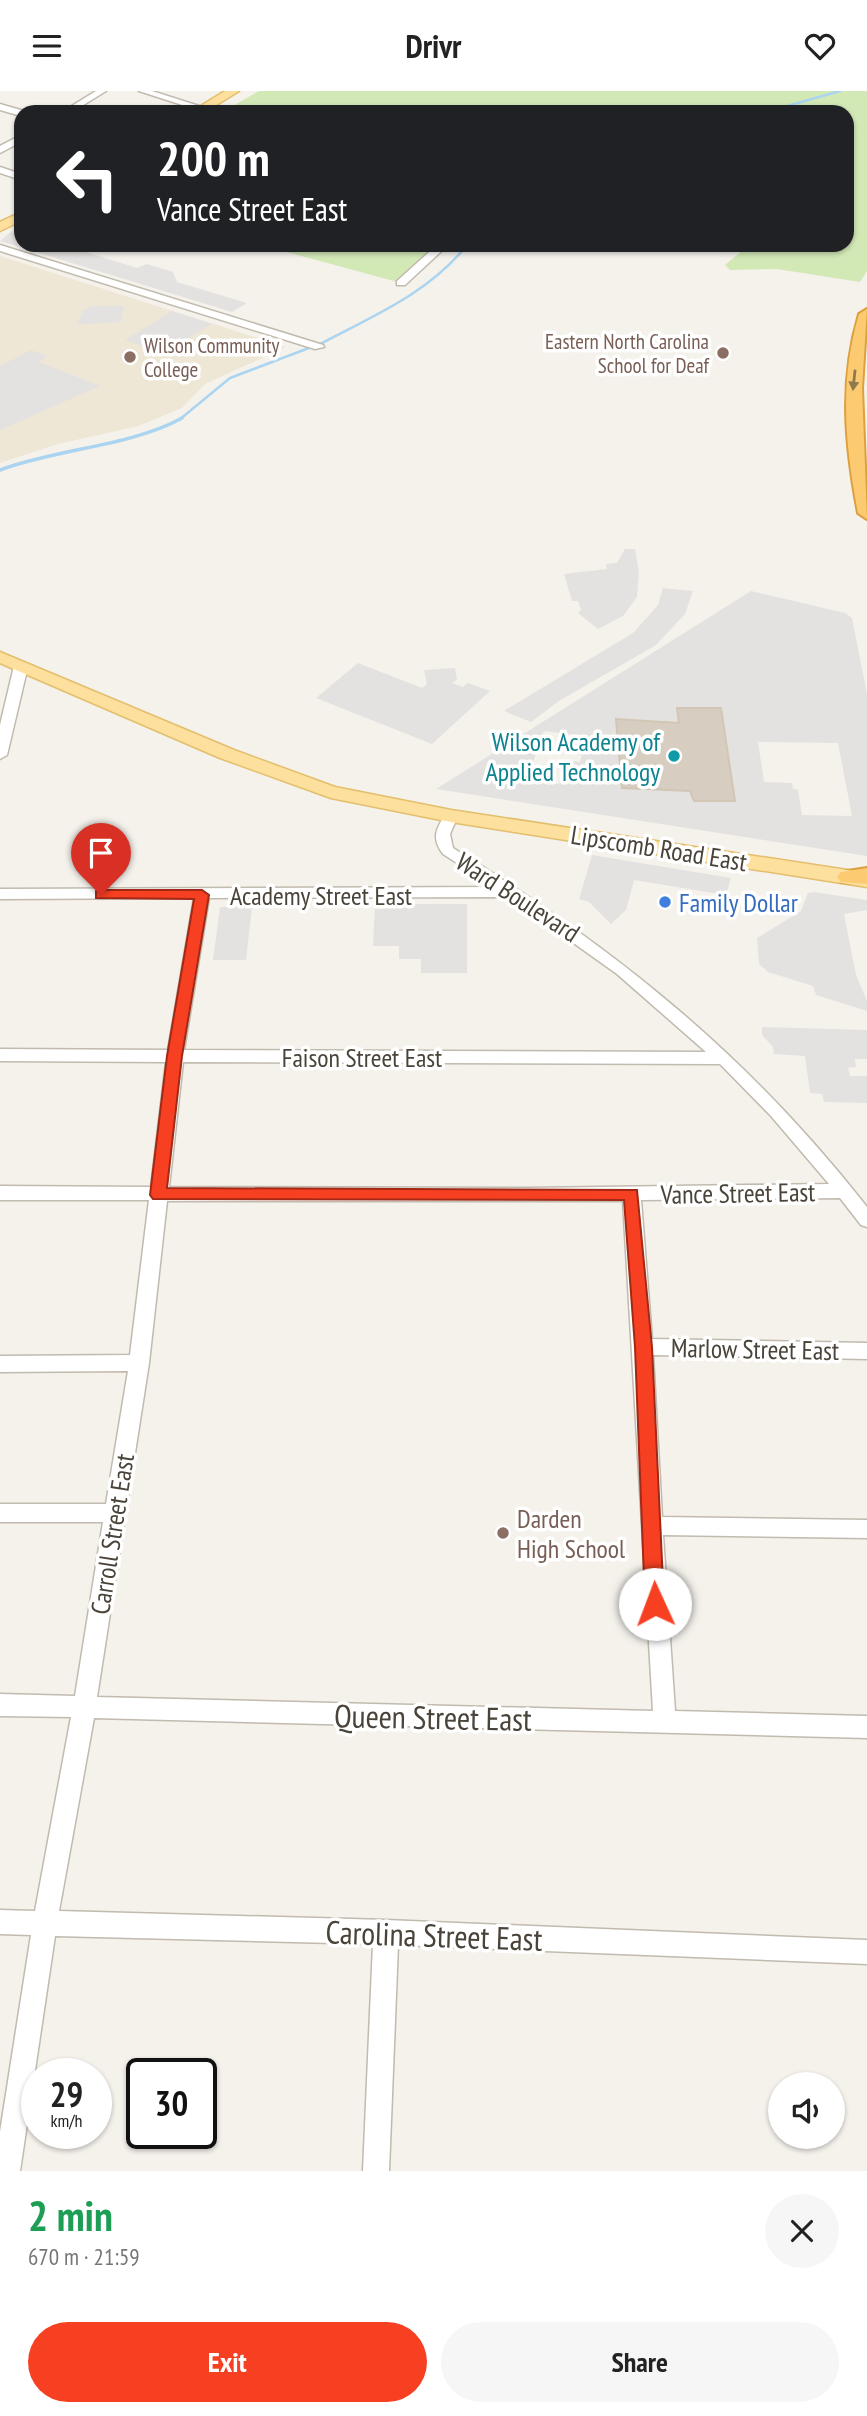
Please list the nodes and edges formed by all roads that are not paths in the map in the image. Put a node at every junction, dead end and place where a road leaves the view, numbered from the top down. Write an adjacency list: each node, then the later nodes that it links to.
1 (102, 91): 4 (street)
2 (143, 91): 5 (street)
3 (233, 91): 6 (main road)
4 (78, 105)
5 (186, 105)
6 (213, 105)
7 (0, 248): 11 (street)
8 (435, 252): 9 (street)
9 (401, 283)
10 (867, 314): 12 (highway, one-way to 12)
11 (319, 347)
12 (867, 513)
13 (0, 657): 14 (main road, Ward Boulevard)
14 (21, 666): 15 (street); 16 (main road, Ward Boulevard)
15 (0, 755)
16 (451, 816): 17 (main road, Lipscomb Road East); 18 (street, Ward Boulevard)
17 (861, 878)
18 (515, 893): 20 (street, Academy Street East); 23 (street, Ward Boulevard)
19 (0, 894): 20 (street, Academy Street East)
20 (202, 895): 22 (street, Carroll Street East)
21 (0, 1055): 22 (street, Faison Street East)
22 (175, 1056): 23 (street, Faison Street East); 27 (street, Carroll Street East)
23 (725, 1058): 24 (street, Ward Boulevard)
24 (846, 1191): 26 (street, Vance Street East); 28 (street, Ward Boulevard)
25 (0, 1193): 27 (street, Vance Street East)
26 (631, 1194): 27 (street, Vance Street East); 29 (street)
27 (158, 1195): 31 (street, Carroll Street East)
28 (867, 1220)
29 (643, 1347): 30 (street, Marlow Street East); 35 (street)
30 (867, 1350)
31 (139, 1363): 32 (street); 34 (street, Carroll Street East)
32 (0, 1364)
33 (0, 1513): 34 (street)
34 (114, 1513): 38 (street, Carroll Street East)
35 (652, 1526): 36 (street); 39 (street)
36 (867, 1529)
37 (0, 1705): 38 (street, Queen Street East)
38 (85, 1709): 39 (street, Queen Street East); 42 (street, Carroll Street East)
39 (665, 1721): 40 (street, Queen Street East)
40 (867, 1727)
41 (0, 1922): 42 (street, Carolina Street East)
42 (45, 1924): 43 (street, Carolina Street East); 45 (street, Carroll Street East)
43 (386, 1932): 44 (street, Carolina Street East); 46 (street)
44 (867, 1952)
45 (7, 2171)
46 (376, 2171)

